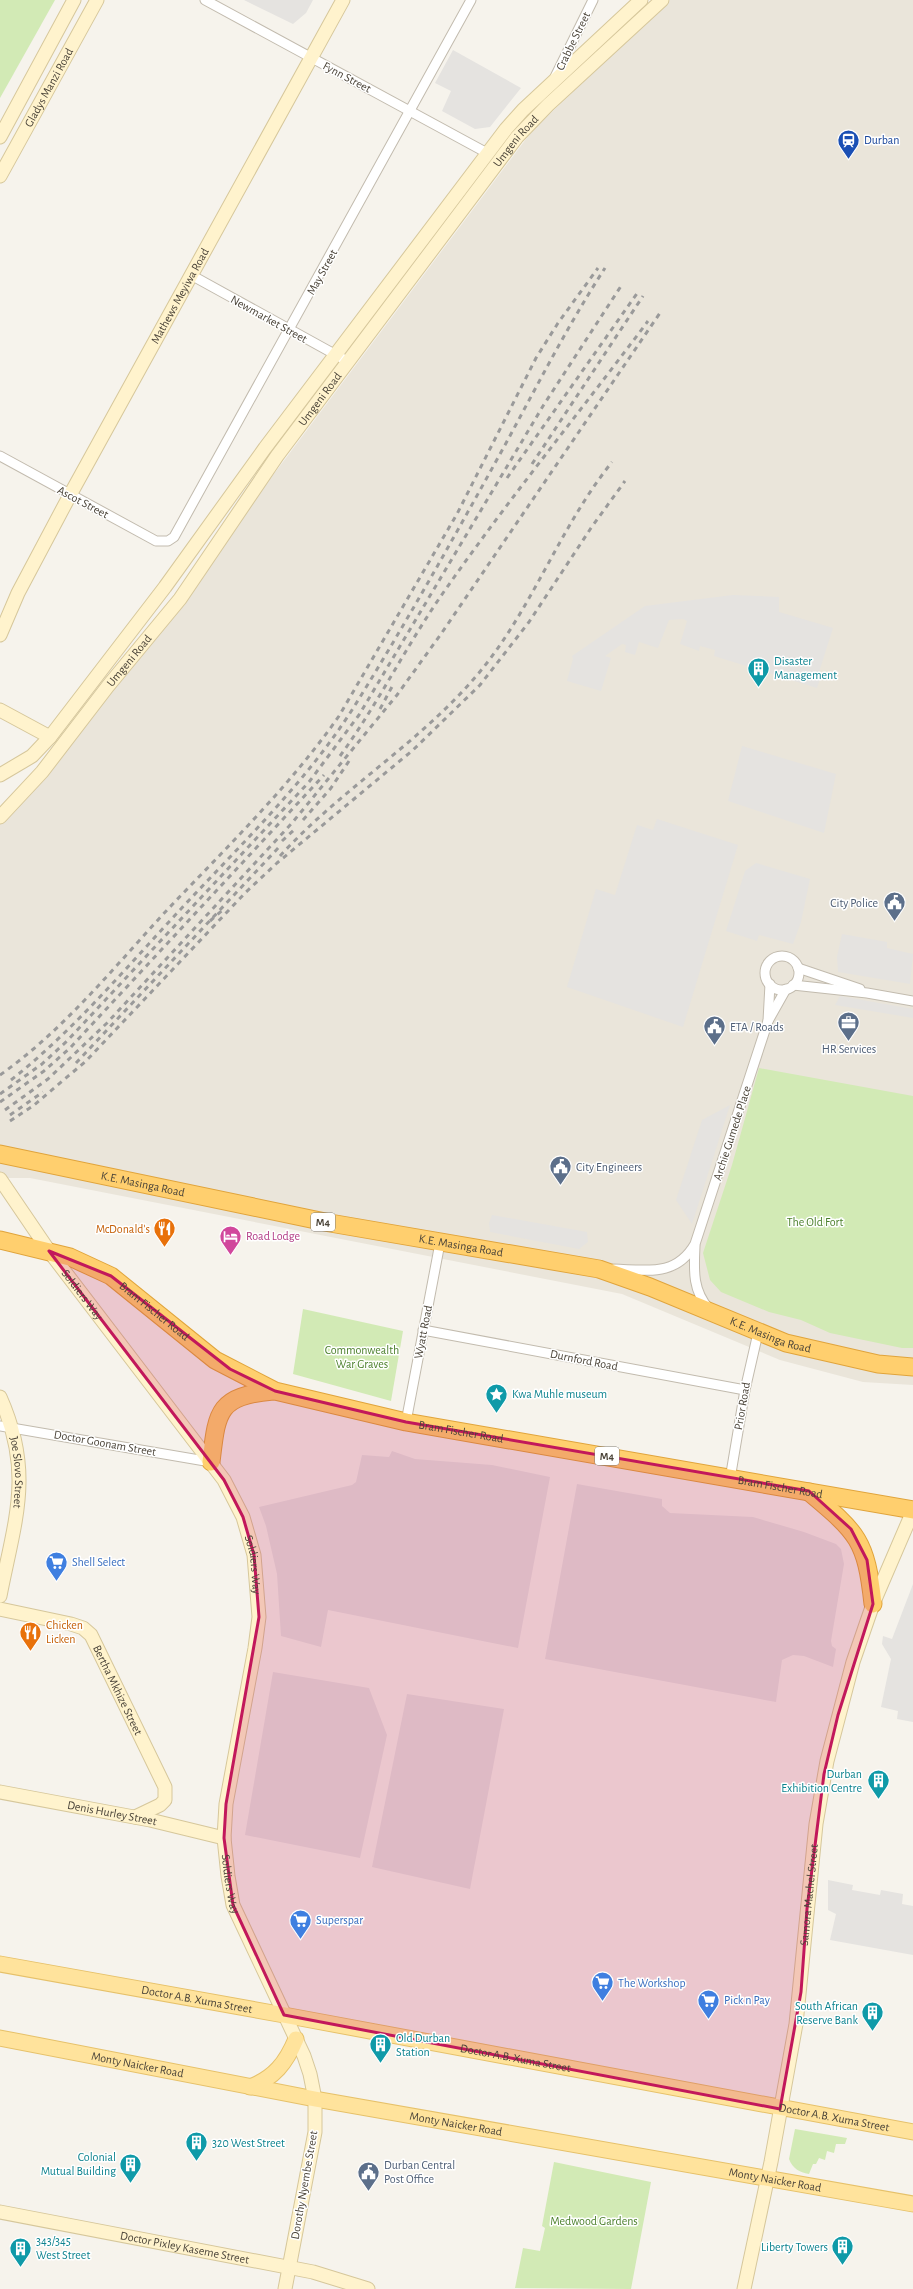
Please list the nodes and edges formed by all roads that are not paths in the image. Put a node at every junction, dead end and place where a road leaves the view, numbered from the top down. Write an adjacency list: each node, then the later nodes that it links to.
1 (74, 0): 12 (main road, Gladys Manzi Road)
2 (97, 0): 14 (main road, Gladys Manzi Road)
3 (205, 0): 9 (street, Fynn Street)
4 (342, 0): 9 (main road, Mathews Meyiwa Road)
5 (471, 0): 11 (street, May Street)
6 (593, 0): 10 (street, Crabbe Street)
7 (641, 0): 10 (main road, Umgeni Road)
8 (662, 0): 17 (main road, Umgeni Road)
9 (311, 58): 11 (street, Fynn Street); 15 (main road, Mathews Meyiwa Road)
10 (552, 82): 13 (main road, Umgeni Road)
11 (411, 111): 13 (street, Fynn Street); 16 (street, May Street)
12 (0, 137)
13 (489, 154): 17 (main road, Umgeni Road)
14 (0, 175)
15 (191, 275): 16 (street, Newmarket Street); 22 (main road, Mathews Meyiwa Road)
16 (290, 331): 17 (street, Newmarket Street); 23 (street, May Street)
17 (342, 358): 18 (main road, Umgeni Road)
18 (297, 418): 19 (main road, Umgeni Road); 21 (main road, Umgeni Road)
19 (266, 448): 21 (main road); 24 (main road, Umgeni Road)
20 (0, 456): 22 (street, Ascot Street)
21 (276, 456): 26 (main road, Umgeni Road)
22 (70, 495): 23 (street, Ascot Street); 25 (main road, Mathews Meyiwa Road)
23 (168, 541)
24 (165, 587): 26 (main road); 30 (main road, Umgeni Road)
25 (18, 593): 27 (main road, Mathews Meyiwa Road); 28 (main road, Mathews Meyiwa Road)
26 (180, 599): 32 (main road, Umgeni Road)
27 (0, 616)
28 (0, 635)
29 (0, 710): 30 (main road)
30 (50, 737): 31 (main road, Umgeni Road)
31 (0, 775)
32 (0, 817)
33 (798, 968): 34 (street); 35 (street); 36 (street)
34 (770, 984): 35 (street); 38 (street, Archie Gumede Place)
35 (790, 987): 36 (street); 38 (street, Archie Gumede Place)
36 (867, 992): 37 (street)
37 (913, 1001)
38 (768, 1021): 43 (street, Archie Gumede Place)
39 (0, 1154): 42 (highway, K.E. Masinga Road / M4)
40 (0, 1179): 44 (main road, Soldiers Way)
41 (0, 1240): 44 (highway, Bram Fischer Road)
42 (440, 1243): 45 (highway, K.E. Masinga Road / M4); 47 (street, Wyatt Road)
43 (695, 1244): 45 (street, Archie Gumede Place); 46 (street, Archie Gumede Place)
44 (49, 1251): 53 (highway, Bram Fischer Road / M4); 57 (main road, Soldiers Way)
45 (599, 1269): 46 (highway, K.E. Masinga Road / M4)
46 (714, 1314): 48 (highway, K.E. Masinga Road / M4)
47 (423, 1330): 52 (street, Durnford Road); 55 (street, Wyatt Road)
48 (758, 1333): 50 (highway, K.E. Masinga Road / M4); 52 (street, Prior Road)
49 (913, 1357): 50 (highway)
50 (884, 1364): 51 (highway, K.E. Masinga Road / M4)
51 (913, 1367)
52 (745, 1390): 58 (street, Prior Road)
53 (275, 1391): 55 (highway, Bram Fischer Road / M4); 57 (highway)
54 (0, 1397): 56 (main road, Joe Slovo Street)
55 (406, 1422): 58 (highway, Bram Fischer Road / M4)
56 (6, 1428): 57 (street, Doctor Goonam Street); 61 (main road, Joe Slovo Street)
57 (211, 1462): 66 (main road, Soldiers Way)
58 (730, 1479): 59 (highway, Bram Fischer Road / M4)
59 (809, 1491): 60 (highway, Bram Fischer Road / M4); 62 (highway)
60 (913, 1511): 62 (main road, Samora Machel Street)
61 (0, 1596)
62 (873, 1604): 73 (main road, Samora Machel Street)
63 (0, 1609): 65 (main road, Bertha Mkhize Street)
64 (0, 1792): 65 (main road, Denis Hurley Street)
65 (135, 1817): 66 (main road, Denis Hurley Street)
66 (224, 1838): 68 (main road, Soldiers Way)
67 (0, 1964): 68 (main road, Doctor A.B. Xuma Street)
68 (284, 2015): 70 (main road, Dorothy Nyembe Street); 73 (main road, Doctor A.B. Xuma Street)
69 (0, 2038): 71 (main road, Monty Naicker Road)
70 (296, 2039): 71 (main road); 72 (main road, Dorothy Nyembe Street)
71 (250, 2087): 72 (main road, Monty Naicker Road)
72 (315, 2099): 75 (main road, Monty Naicker Road); 78 (main road, Dorothy Nyembe Street)
73 (780, 2108): 74 (main road, Doctor A.B. Xuma Street); 75 (main road, Samora Machel Street)
74 (913, 2132)
75 (768, 2178): 76 (main road, Monty Naicker Road); 81 (main road, Samora Machel Street)
76 (913, 2204)
77 (0, 2212): 78 (main road, Doctor Pixley Kaseme Street)
78 (289, 2267): 79 (main road, Dorothy Nyembe Street); 80 (main road, Doctor Pixley Kaseme Street)
79 (285, 2289)
80 (368, 2289)
81 (744, 2289)

